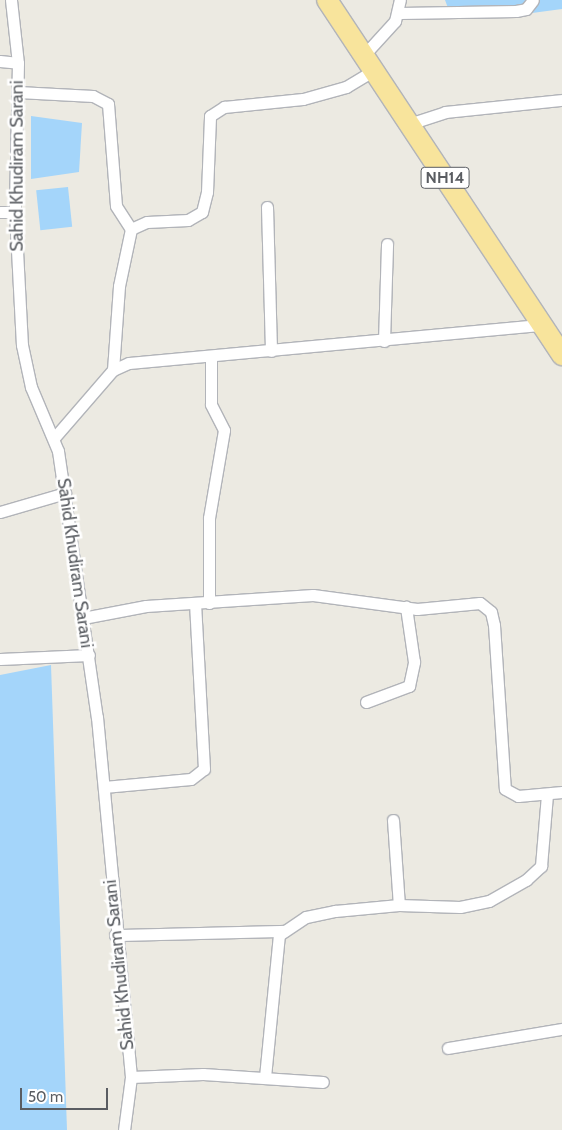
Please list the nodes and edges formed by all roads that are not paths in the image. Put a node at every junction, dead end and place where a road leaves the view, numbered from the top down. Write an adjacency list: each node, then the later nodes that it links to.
1 (11, 0): 8 (street, Sahid Khudiram Sarani)
2 (327, 0): 7 (highway, NH14)
3 (400, 0): 5 (street)
4 (534, 0): 5 (street)
5 (400, 13): 7 (street)
6 (0, 61): 8 (street)
7 (369, 62): 11 (highway, NH14); 15 (street)
8 (18, 63): 9 (street, Sahid Khudiram Sarani)
9 (18, 92): 14 (street, Sahid Khudiram Sarani); 15 (street)
10 (562, 100): 11 (street)
11 (409, 124): 17 (highway, NH14)
12 (267, 207): 19 (street)
13 (0, 212): 14 (street)
14 (15, 212): 23 (street, Sahid Khudiram Sarani)
15 (131, 229): 22 (street)
16 (388, 244): 18 (street)
17 (542, 325): 18 (street); 20 (highway, NH14)
18 (384, 341): 19 (street)
19 (271, 351): 21 (street)
20 (562, 355)
21 (211, 357): 22 (street); 27 (street)
22 (113, 370): 23 (street)
23 (54, 438): 24 (street, Sahid Khudiram Sarani)
24 (65, 493): 25 (street); 29 (street, Sahid Khudiram Sarani)
25 (0, 512)
26 (195, 603): 27 (street); 29 (street); 33 (street)
27 (209, 603): 28 (street)
28 (406, 607): 32 (street); 35 (street)
29 (83, 618): 30 (street, Sahid Khudiram Sarani)
30 (89, 655): 31 (street); 33 (street, Sahid Khudiram Sarani)
31 (0, 659)
32 (366, 702)
33 (104, 787): 39 (street, Sahid Khudiram Sarani)
34 (562, 792): 35 (street)
35 (547, 794): 37 (street)
36 (393, 820): 37 (street)
37 (399, 905): 38 (street)
38 (284, 932): 39 (street); 43 (street)
39 (115, 935): 42 (street, Sahid Khudiram Sarani)
40 (562, 1029): 41 (street)
41 (448, 1048)
42 (131, 1076): 43 (street); 45 (street, Sahid Khudiram Sarani)
43 (266, 1077): 44 (street)
44 (323, 1082)
45 (124, 1130)

